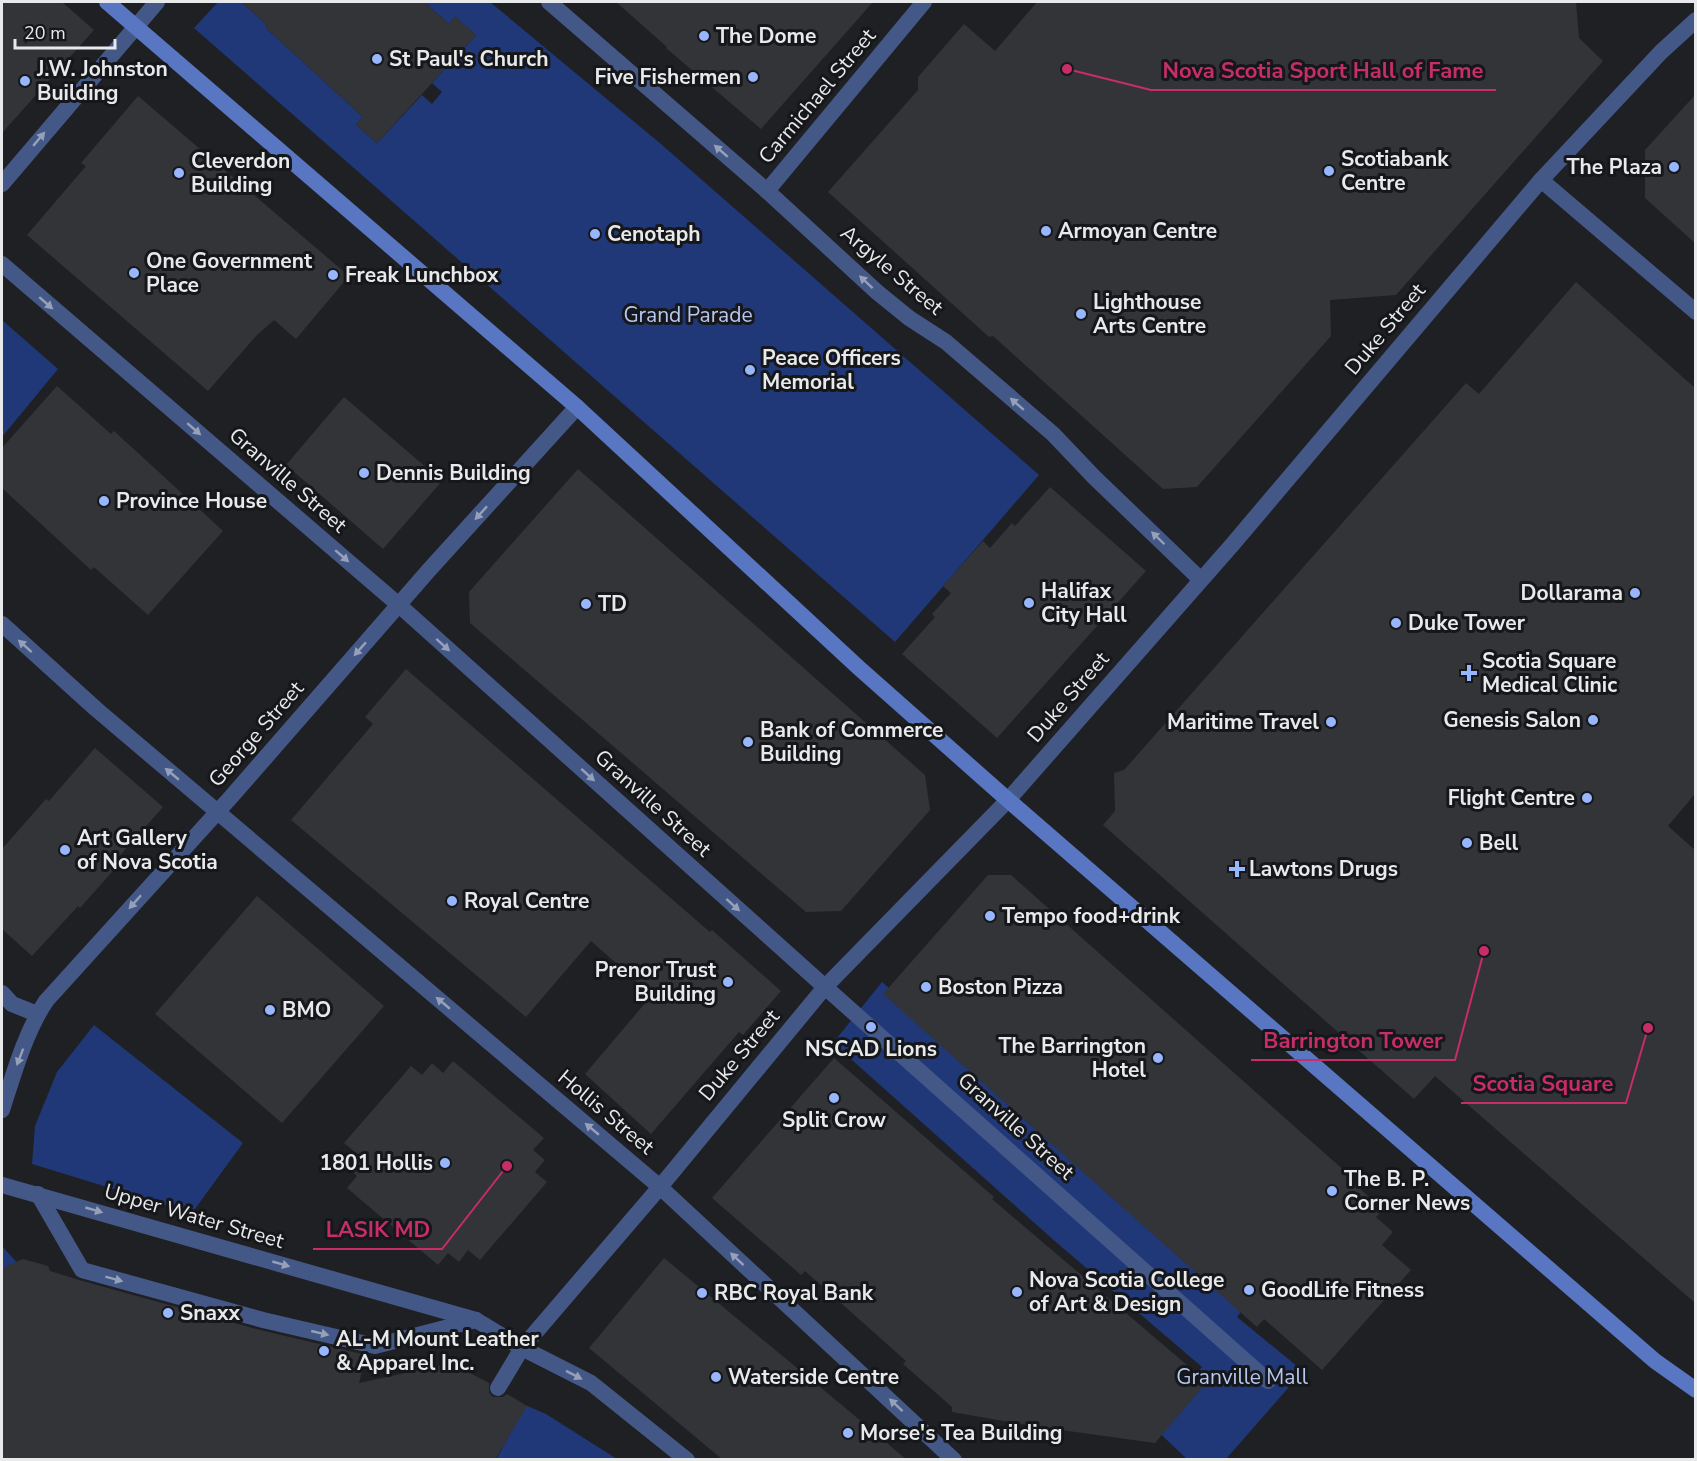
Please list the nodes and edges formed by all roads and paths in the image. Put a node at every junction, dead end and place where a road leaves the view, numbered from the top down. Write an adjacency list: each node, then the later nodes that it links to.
1 (107, 2): 6 (main road)
2 (157, 2): 6 (street)
3 (549, 2): 9 (street, Argyle Street, one-way to 3)
4 (924, 2): 9 (street, Carmichael Street)
5 (1695, 20): 7 (street, Duke Street)
6 (135, 26): 8 (street, one-way to 6); 12 (main road)
7 (1541, 180): 11 (street); 13 (street, Duke Street)
8 (2, 184)
9 (767, 191): 13 (street, Argyle Street, one-way to 9)
10 (2, 264): 14 (street, Granville Street, one-way to 14)
11 (1695, 312)
12 (577, 407): 14 (street, George Street, one-way to 14); 16 (main road)
13 (1200, 579): 16 (street, Duke Street)
14 (400, 606): 17 (street, George Street, one-way to 17); 18 (street, Granville Street, one-way to 18)
15 (2, 624): 17 (street, Hollis Street, one-way to 15)
16 (1008, 800): 18 (street, Duke Street); 29 (main road)
17 (217, 812): 20 (street, George Street, one-way to 20); 23 (street, Hollis Street, one-way to 17)
18 (825, 987): 23 (street, Duke Street); 27 (street, Granville Street)
19 (2, 993): 20 (street)
20 (37, 1014): 21 (street, George Street, one-way to 21)
21 (2, 1110)
22 (2, 1185): 24 (street, Upper Water Street)
23 (660, 1187): 26 (street, Duke Street); 31 (street, Hollis Street, one-way to 23)
24 (38, 1194): 25 (street, Upper Water Street, one-way to 25); 25 (street, one-way to 25)
25 (476, 1320): 26 (street, Upper Water Street)
26 (522, 1348): 28 (street, Duke Street); 30 (street, Upper Water Street, one-way to 30)
27 (1268, 1381)
28 (498, 1388)
29 (1695, 1390)
30 (687, 1460)
31 (954, 1460)

